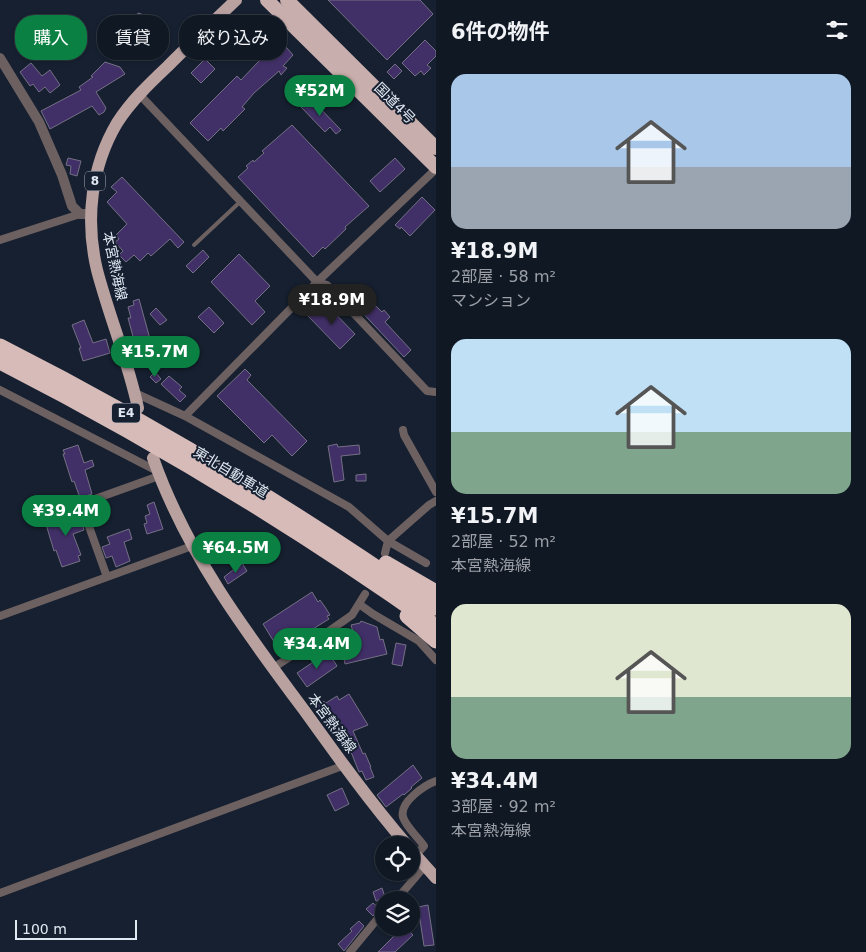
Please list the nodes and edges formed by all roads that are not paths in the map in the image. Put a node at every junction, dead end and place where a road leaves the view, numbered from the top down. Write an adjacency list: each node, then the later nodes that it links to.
1 (236, 0): 5 (main road, 本宮熱海線 / 8)
2 (267, 0): 7 (highway, 国道4号)
3 (288, 0): 6 (highway, 国道4号)
4 (0, 58): 9 (street)
5 (139, 94): 8 (street); 9 (main road, 本宮熱海線 / 8)
6 (436, 148)
7 (436, 168): 12 (street)
8 (241, 201): 11 (lane); 12 (street)
9 (85, 214): 10 (street); 17 (main road, 本宮熱海線 / 8)
10 (0, 240)
11 (194, 245)
12 (317, 282): 16 (street); 19 (street)
13 (0, 346): 23 (highway, 東北自動車道 / E4)
14 (0, 362): 23 (highway, 東北自動車道 / E4)
15 (0, 390): 22 (street)
16 (436, 392)
17 (135, 393): 18 (main road, 本宮熱海線 / 8); 19 (street)
18 (138, 408)
19 (185, 416): 28 (street)
20 (404, 430): 24 (street)
21 (152, 458): 22 (main road, 本宮熱海線)
22 (158, 473): 25 (street); 29 (main road, 本宮熱海線)
23 (247, 492): 33 (highway); 36 (highway, 東北自動車道 / E4); 38 (highway, 東北自動車道 / E4); 39 (highway)
24 (436, 492)
25 (81, 504): 27 (street); 32 (street)
26 (435, 504): 28 (street)
27 (41, 516)
28 (388, 542): 30 (street); 31 (street)
29 (192, 546): 32 (street); 41 (main road, 本宮熱海線)
30 (384, 553)
31 (426, 563)
32 (107, 577): 37 (street)
33 (436, 592)
34 (365, 594): 35 (street)
35 (359, 604): 40 (street); 41 (street)
36 (436, 608)
37 (0, 616)
38 (436, 626)
39 (436, 641)
40 (436, 660)
41 (273, 668): 42 (main road, 本宮熱海線)
42 (345, 766): 44 (main road, 本宮熱海線); 50 (street)
43 (436, 781): 45 (street)
44 (399, 836)
45 (416, 836)
46 (420, 860): 47 (main road)
47 (425, 866): 48 (main road); 49 (street)
48 (436, 878)
49 (404, 891)
50 (0, 893)
51 (375, 922): 52 (street)
52 (350, 952)

